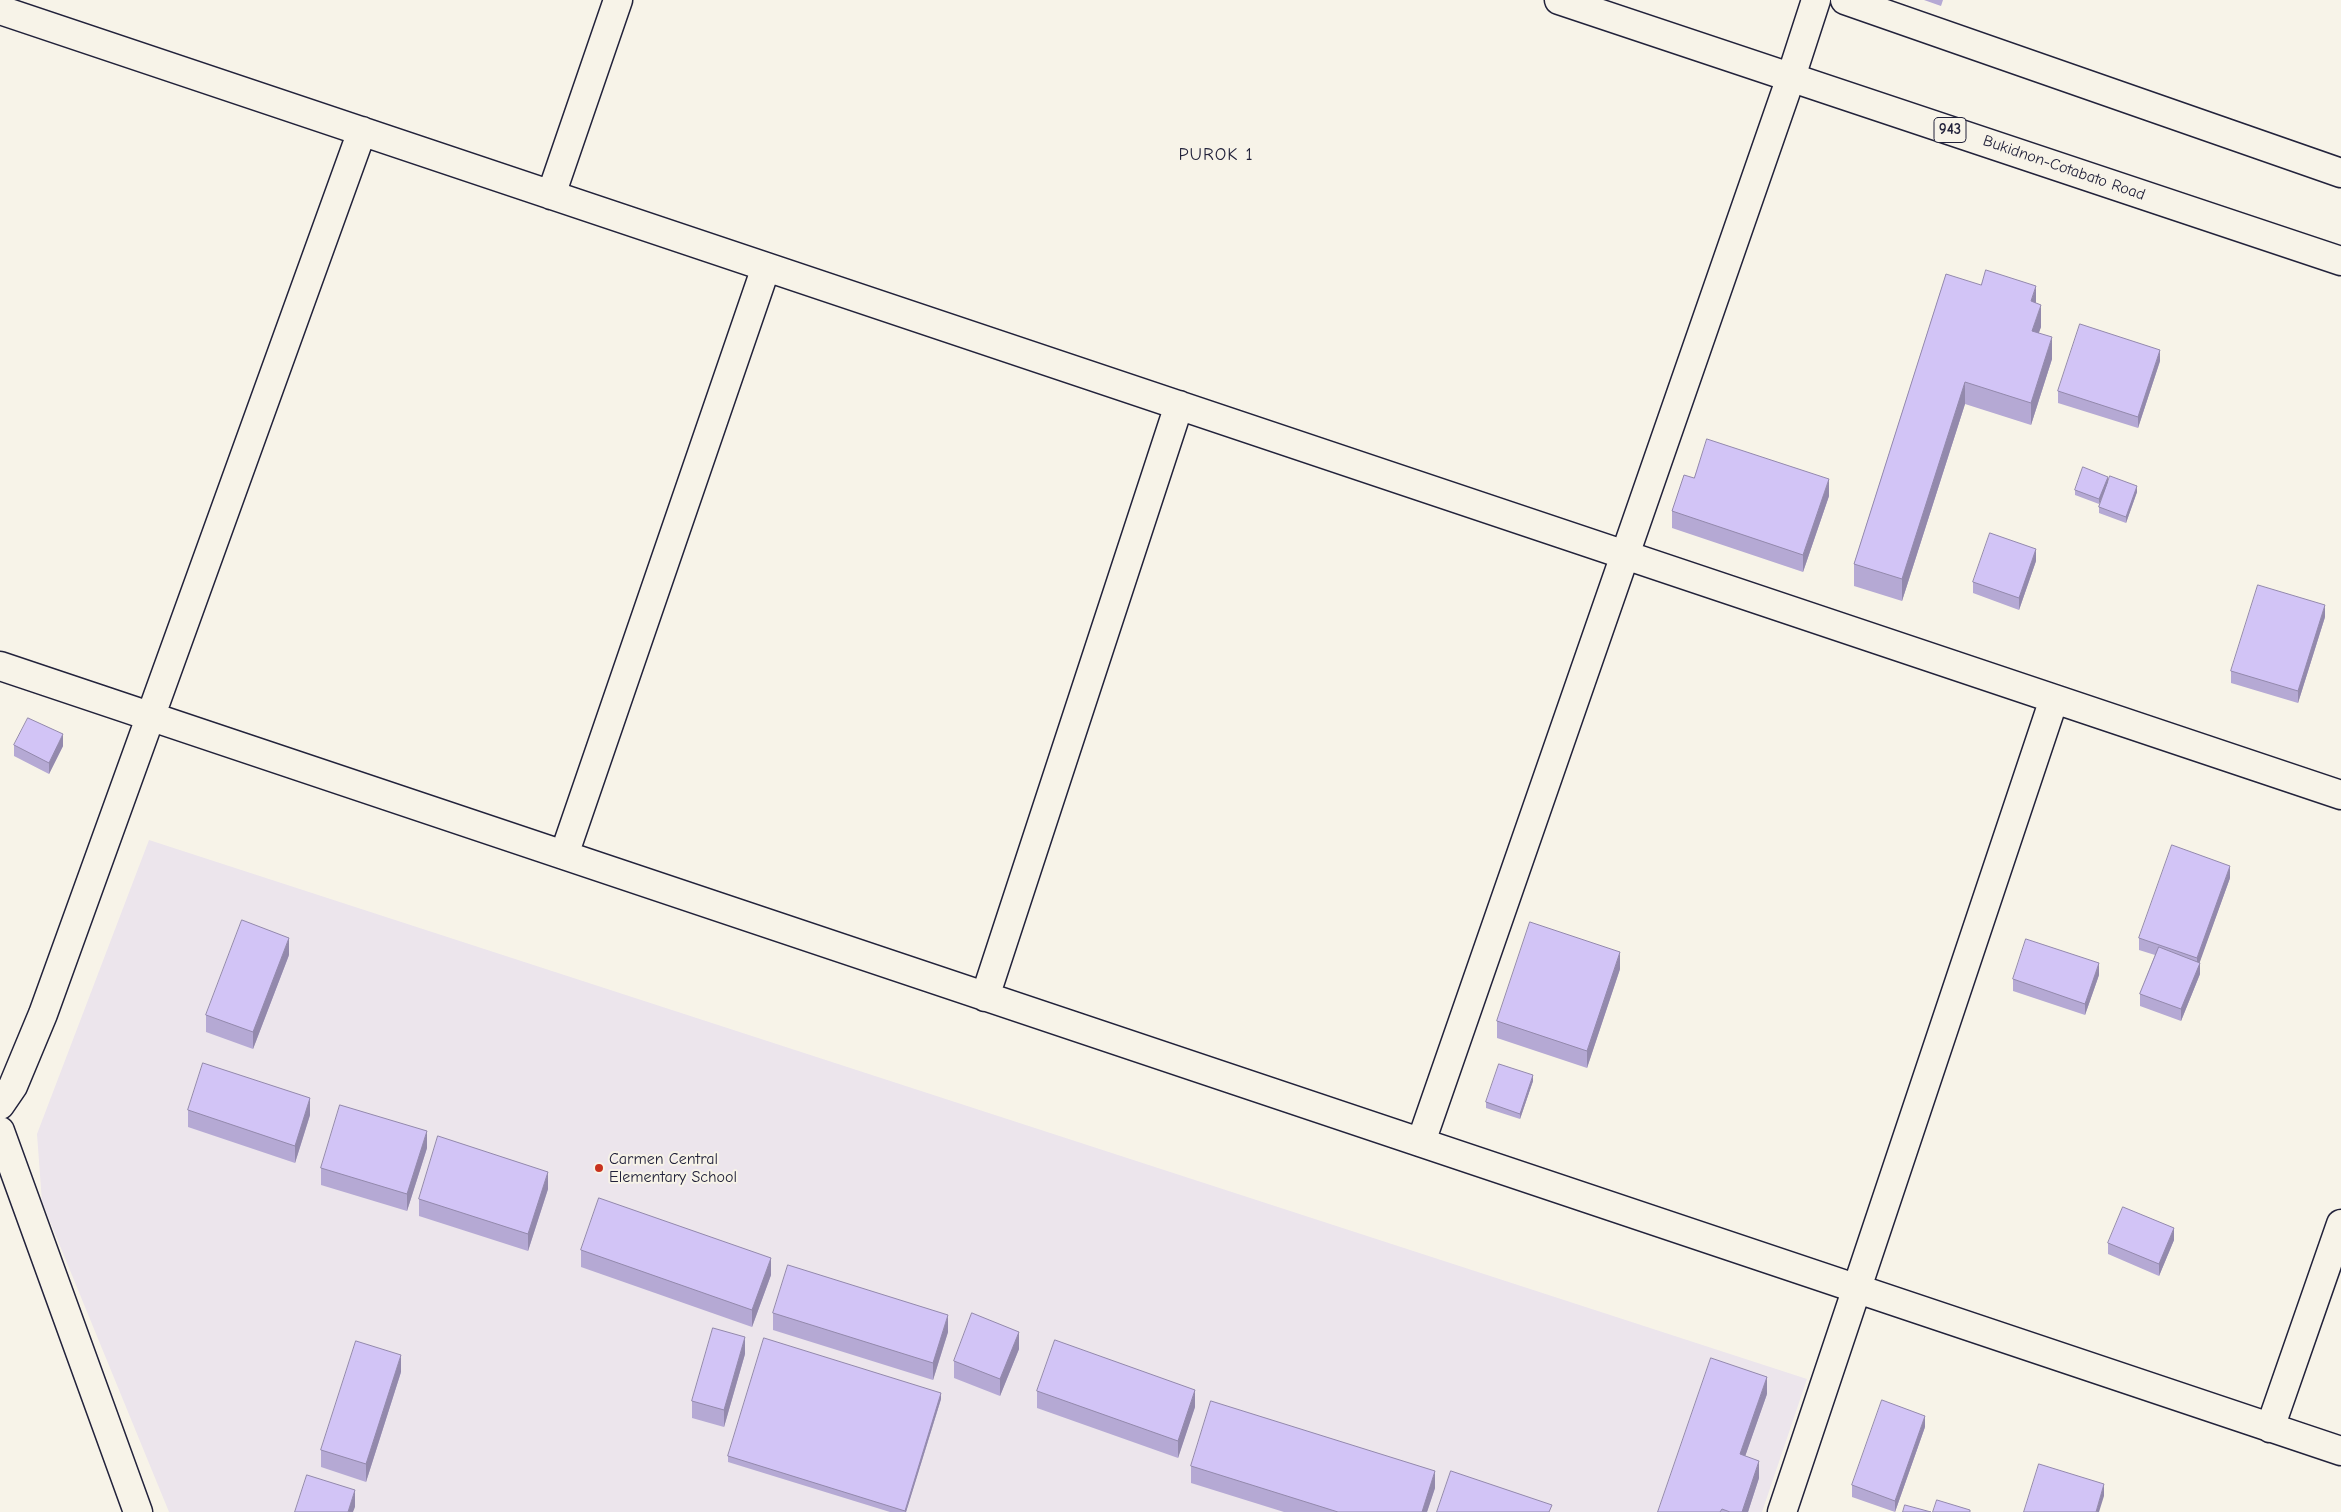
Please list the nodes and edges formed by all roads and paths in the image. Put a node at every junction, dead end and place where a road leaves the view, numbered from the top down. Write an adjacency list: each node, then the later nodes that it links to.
1 (618, 0): 9 (main road)
2 (1558, 0): 6 (main road, Bukidnon-Cotabato Road / 943)
3 (1816, 0): 6 (main road)
4 (1844, 0): 8 (main road)
5 (0, 10): 7 (main road)
6 (1791, 77): 10 (main road, Bukidnon-Cotabato Road / 943); 13 (main road)
7 (362, 131): 9 (main road); 16 (main road)
8 (2341, 173)
9 (551, 195): 11 (main road)
10 (2341, 261)
11 (766, 267): 12 (main road); 18 (main road)
12 (1179, 405): 13 (main road); 19 (main road)
13 (1625, 555): 15 (main road); 22 (main road)
14 (0, 666): 16 (main road)
15 (2054, 699): 17 (main road); 24 (main road)
16 (150, 717): 18 (main road); 20 (main road)
17 (2341, 795)
18 (564, 855): 19 (main road)
19 (985, 997): 22 (main road)
20 (0, 1105)
21 (0, 1130): 27 (main road)
22 (1421, 1142): 24 (main road)
23 (2341, 1224): 25 (main road)
24 (1857, 1289): 25 (main road); 28 (main road)
25 (2270, 1428): 26 (main road)
26 (2341, 1451)
27 (138, 1512)
28 (1782, 1512)

